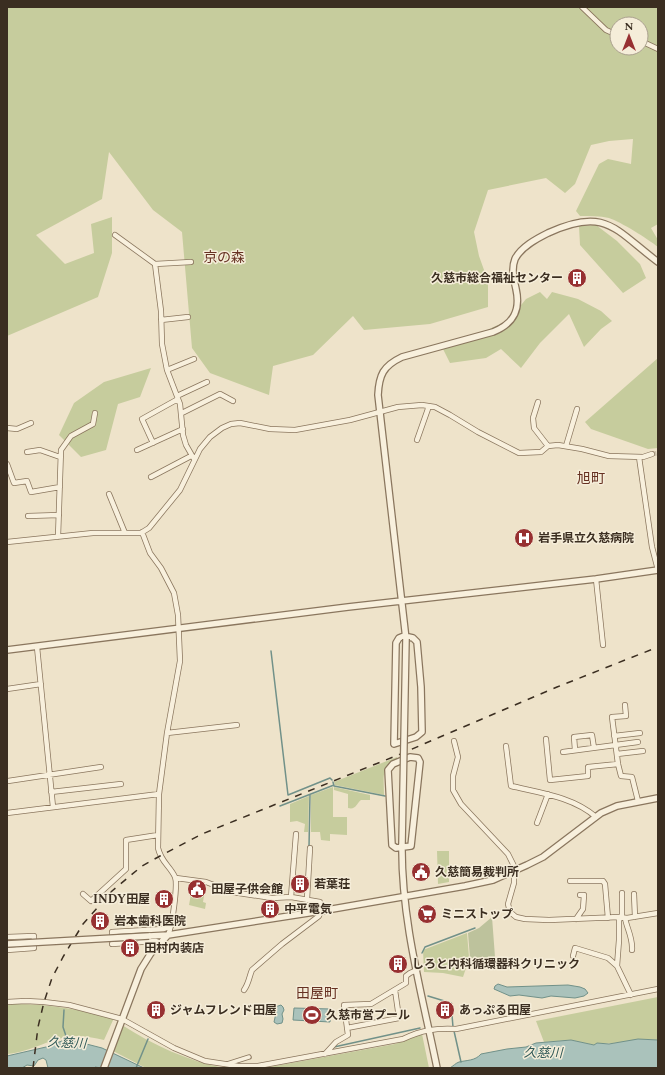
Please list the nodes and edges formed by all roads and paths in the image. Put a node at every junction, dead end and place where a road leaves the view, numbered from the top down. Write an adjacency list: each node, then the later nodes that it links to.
1 (582, 7): 2 (street)
2 (609, 31)
3 (115, 235): 6 (street)
4 (191, 262): 6 (street)
5 (658, 262): 17 (street)
6 (154, 264): 8 (street)
7 (188, 317): 8 (street)
8 (161, 320): 10 (street)
9 (194, 359): 10 (street)
10 (167, 370): 12 (street)
11 (207, 382): 12 (street)
12 (178, 398): 19 (street); 24 (street)
13 (233, 401): 19 (street)
14 (538, 402): 25 (street)
15 (429, 406): 17 (street); 23 (street); 25 (street)
16 (577, 409): 26 (street)
17 (380, 412): 32 (street); 45 (street)
18 (95, 413): 31 (street)
19 (182, 413): 22 (street)
20 (31, 423): 21 (street)
21 (7, 428)
22 (183, 429): 24 (street); 32 (street)
23 (417, 440)
24 (153, 443): 27 (street)
25 (548, 446): 26 (street)
26 (566, 446): 30 (street)
27 (137, 450)
28 (27, 452): 31 (street)
29 (652, 454): 30 (street)
30 (639, 457): 43 (street)
31 (60, 458): 35 (street)
32 (193, 458): 34 (street); 39 (street)
33 (7, 464): 35 (street)
34 (151, 477)
35 (60, 486): 37 (street)
36 (109, 494): 40 (street)
37 (59, 515): 38 (street); 41 (street)
38 (28, 516)
39 (142, 532): 40 (street); 46 (street)
40 (125, 533): 41 (street)
41 (58, 537): 42 (street)
42 (7, 542)
43 (658, 570): 44 (street)
44 (596, 579): 45 (street); 48 (street)
45 (402, 601): 46 (street); 47 (street)
46 (178, 629): 49 (street); 55 (street)
47 (406, 638): 47 (street); 84 (street, bridge)
48 (603, 645)
49 (37, 647): 50 (street); 51 (street)
50 (7, 650)
51 (41, 684): 52 (street); 70 (street)
52 (7, 689)
53 (625, 705): 57 (street)
54 (237, 725): 55 (street)
55 (166, 733): 74 (street)
56 (640, 733): 57 (street)
57 (614, 736): 61 (street)
58 (546, 739): 68 (street)
59 (454, 741): 86 (street)
60 (638, 742): 61 (street)
61 (615, 745): 63 (street); 67 (street)
62 (506, 746): 75 (street)
63 (594, 748): 64 (street); 64 (street)
64 (575, 750): 66 (street)
65 (643, 751): 67 (street)
66 (563, 752)
67 (617, 754): 68 (street)
68 (618, 764): 77 (street)
69 (101, 767): 70 (street)
70 (50, 776): 71 (street); 73 (street)
71 (8, 781)
72 (121, 784): 73 (street)
73 (51, 792): 78 (street)
74 (159, 794): 78 (street); 83 (street)
75 (548, 794): 80 (street); 81 (street)
76 (658, 798): 77 (street)
77 (638, 801): 80 (street)
78 (52, 807): 79 (street)
79 (7, 813)
80 (596, 817): 86 (street)
81 (537, 823)
82 (296, 834): 94 (street)
83 (158, 835): 87 (street); 90 (street)
84 (402, 846): 84 (street); 93 (street)
85 (310, 848): 95 (street)
86 (515, 870): 93 (street); 101 (street)
87 (176, 878): 94 (street); 102 (street)
88 (570, 882): 99 (street)
89 (622, 893): 100 (street)
90 (83, 894)
91 (634, 894): 98 (street)
92 (580, 895): 101 (street)
93 (404, 896): 96 (street); 111 (street)
94 (291, 897): 95 (street)
95 (307, 899): 96 (street)
96 (321, 911): 103 (street); 113 (street)
97 (658, 913): 98 (street)
98 (635, 917): 100 (street)
99 (608, 918): 100 (street); 101 (street)
100 (622, 918): 108 (street); 110 (street)
101 (576, 919)
102 (172, 926): 103 (street); 105 (street)
103 (168, 935): 105 (street); 106 (street, bridge)
104 (7, 937): 107 (street)
105 (161, 943): 117 (street)
106 (7, 944)
107 (7, 950)
108 (632, 950)
109 (573, 956): 110 (street)
110 (617, 966): 115 (street)
111 (417, 970): 114 (street); 119 (street)
112 (658, 989): 115 (street)
113 (244, 990)
114 (394, 990): 118 (street); 118 (street)
115 (632, 995): 119 (street)
116 (7, 1002): 117 (street)
117 (122, 1019): 122 (street); 123 (street)
118 (347, 1028): 120 (street)
119 (429, 1033): 120 (street); 124 (street)
120 (325, 1054): 122 (street)
121 (249, 1057): 122 (street)
122 (226, 1064)
123 (104, 1068)
124 (437, 1068)

